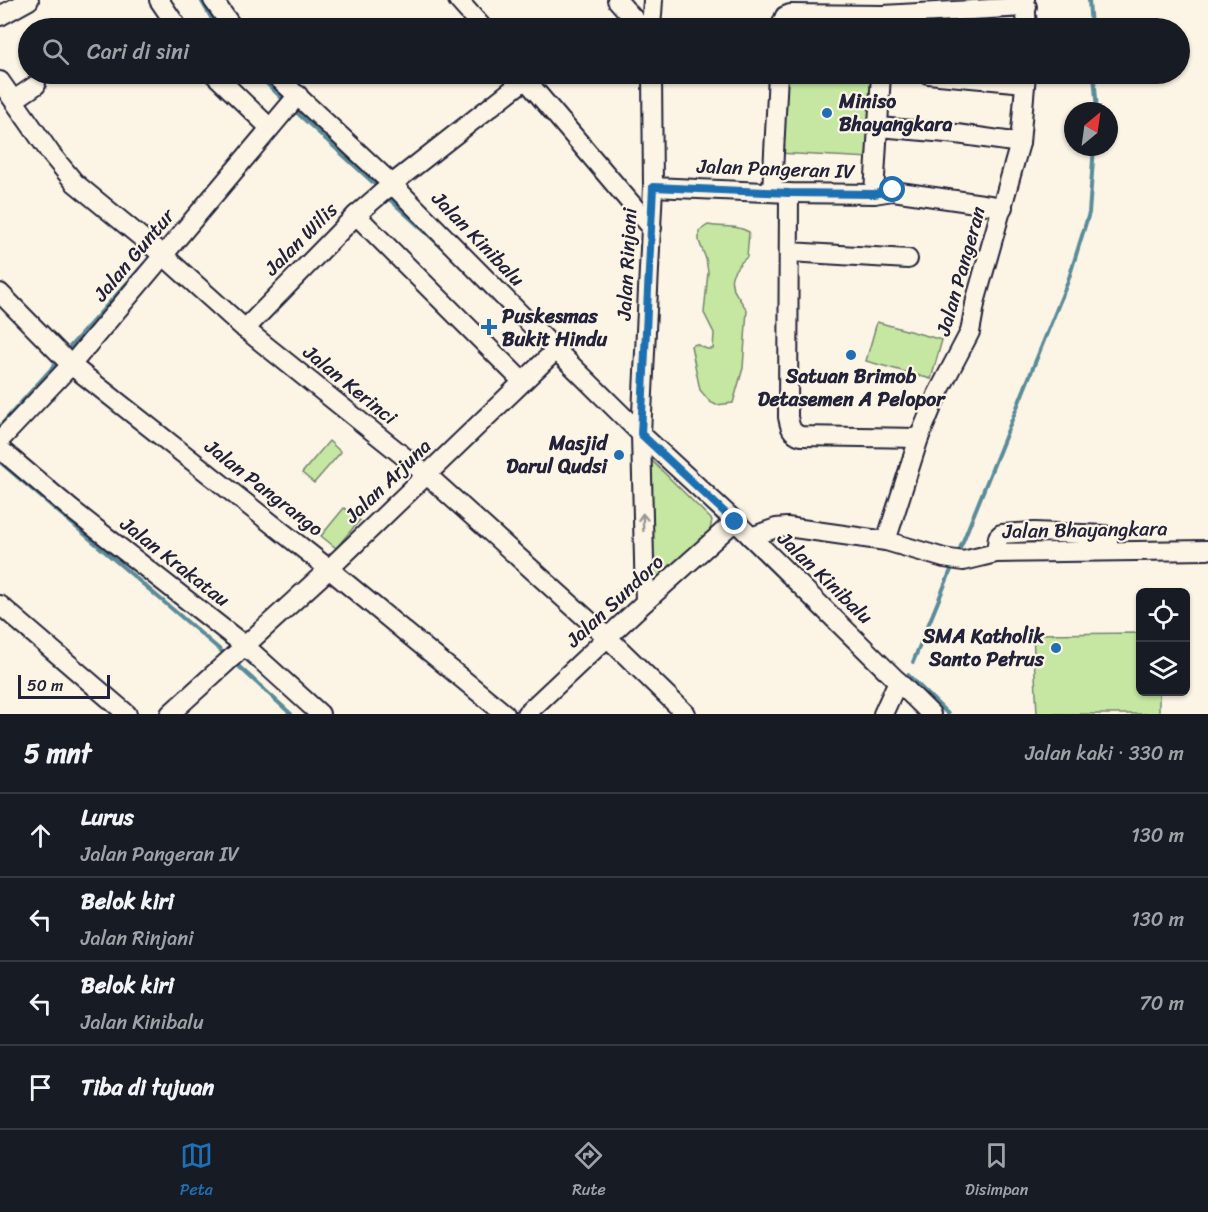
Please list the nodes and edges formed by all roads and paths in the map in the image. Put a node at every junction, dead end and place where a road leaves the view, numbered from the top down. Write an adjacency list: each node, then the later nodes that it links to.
1 (29, 0): 8 (street)
2 (159, 0): 9 (street)
3 (213, 0): 10 (street)
4 (458, 0): 11 (street)
5 (617, 0): 12 (street)
6 (653, 0): 13 (street)
7 (1026, 3): 16 (street); 17 (street)
8 (2, 10)
9 (171, 18)
10 (222, 18)
11 (474, 18)
12 (633, 18)
13 (652, 18)
14 (784, 18): 15 (street)
15 (836, 18)
16 (913, 18)
17 (1027, 18)
18 (0, 81): 29 (street, Jalan Kerinci)
19 (224, 84): 31 (street)
20 (285, 84): 28 (street, Jalan Kinibalu)
21 (514, 84): 33 (street)
22 (531, 84): 39 (street)
23 (652, 84): 34 (street, Jalan Rinjani)
24 (778, 84): 35 (street)
25 (881, 84): 30 (street)
26 (1025, 84): 32 (street, Jalan Pangeran)
27 (36, 85): 29 (street)
28 (298, 96): 31 (street, Jalan Guntur); 33 (street, Jalan Kinibalu)
29 (14, 100): 41 (street, Jalan Kerinci)
30 (879, 127): 32 (street); 36 (street)
31 (270, 128): 41 (street, Jalan Guntur)
32 (1020, 143): 37 (street, Jalan Pangeran)
33 (392, 184): 38 (street, Jalan Wilis); 45 (street, Jalan Kinibalu)
34 (653, 187): 35 (street, Jalan Pangeran IV); 39 (street, Jalan Rinjani)
35 (781, 192): 36 (street, Jalan Pangeran IV); 40 (street)
36 (874, 194): 37 (street, Jalan Pangeran IV)
37 (1003, 207): 49 (street, Jalan Pangeran)
38 (356, 215): 44 (street, Jalan Wilis); 47 (street)
39 (652, 228): 48 (street, Jalan Rinjani)
40 (789, 252): 42 (street); 49 (street)
41 (164, 256): 44 (street, Jalan Kerinci); 46 (street, Jalan Guntur)
42 (908, 259)
43 (0, 293): 46 (street, Jalan Pangrango)
44 (245, 329): 52 (street, Jalan Kerinci)
45 (556, 350): 47 (street, Jalan Arjuna); 48 (street, Jalan Kinibalu)
46 (71, 364): 50 (street, Jalan Guntur); 57 (street, Jalan Pangrango)
47 (522, 381): 52 (street, Jalan Arjuna)
48 (641, 434): 53 (street, Jalan Kinibalu); 58 (street, Jalan Rinjani, one-way to 48)
49 (919, 438): 55 (street, Jalan Pangeran)
50 (0, 440)
51 (0, 449): 61 (street, Jalan Krakatau)
52 (427, 475): 57 (street, Jalan Arjuna); 60 (street, Jalan Kerinci)
53 (735, 522): 54 (street, Jalan Kinibalu); 58 (street, Jalan Sundoro)
54 (751, 537): 55 (street); 62 (street, Jalan Kinibalu)
55 (886, 541): 56 (street, Jalan Bhayangkara)
56 (1208, 550)
57 (329, 569): 61 (street, Jalan Arjuna); 66 (street, Jalan Pangrango)
58 (645, 602): 60 (street, Jalan Sundoro)
59 (0, 604): 63 (street)
60 (608, 638): 67 (street, Jalan Sundoro); 68 (street, Jalan Kerinci)
61 (244, 645): 64 (street, Jalan Arjuna); 65 (street, Jalan Krakatau)
62 (898, 681): 69 (street); 70 (street, Jalan Kinibalu)
63 (127, 714)
64 (170, 714)
65 (320, 714)
66 (505, 714)
67 (526, 714)
68 (686, 714)
69 (883, 714)
70 (931, 714)

